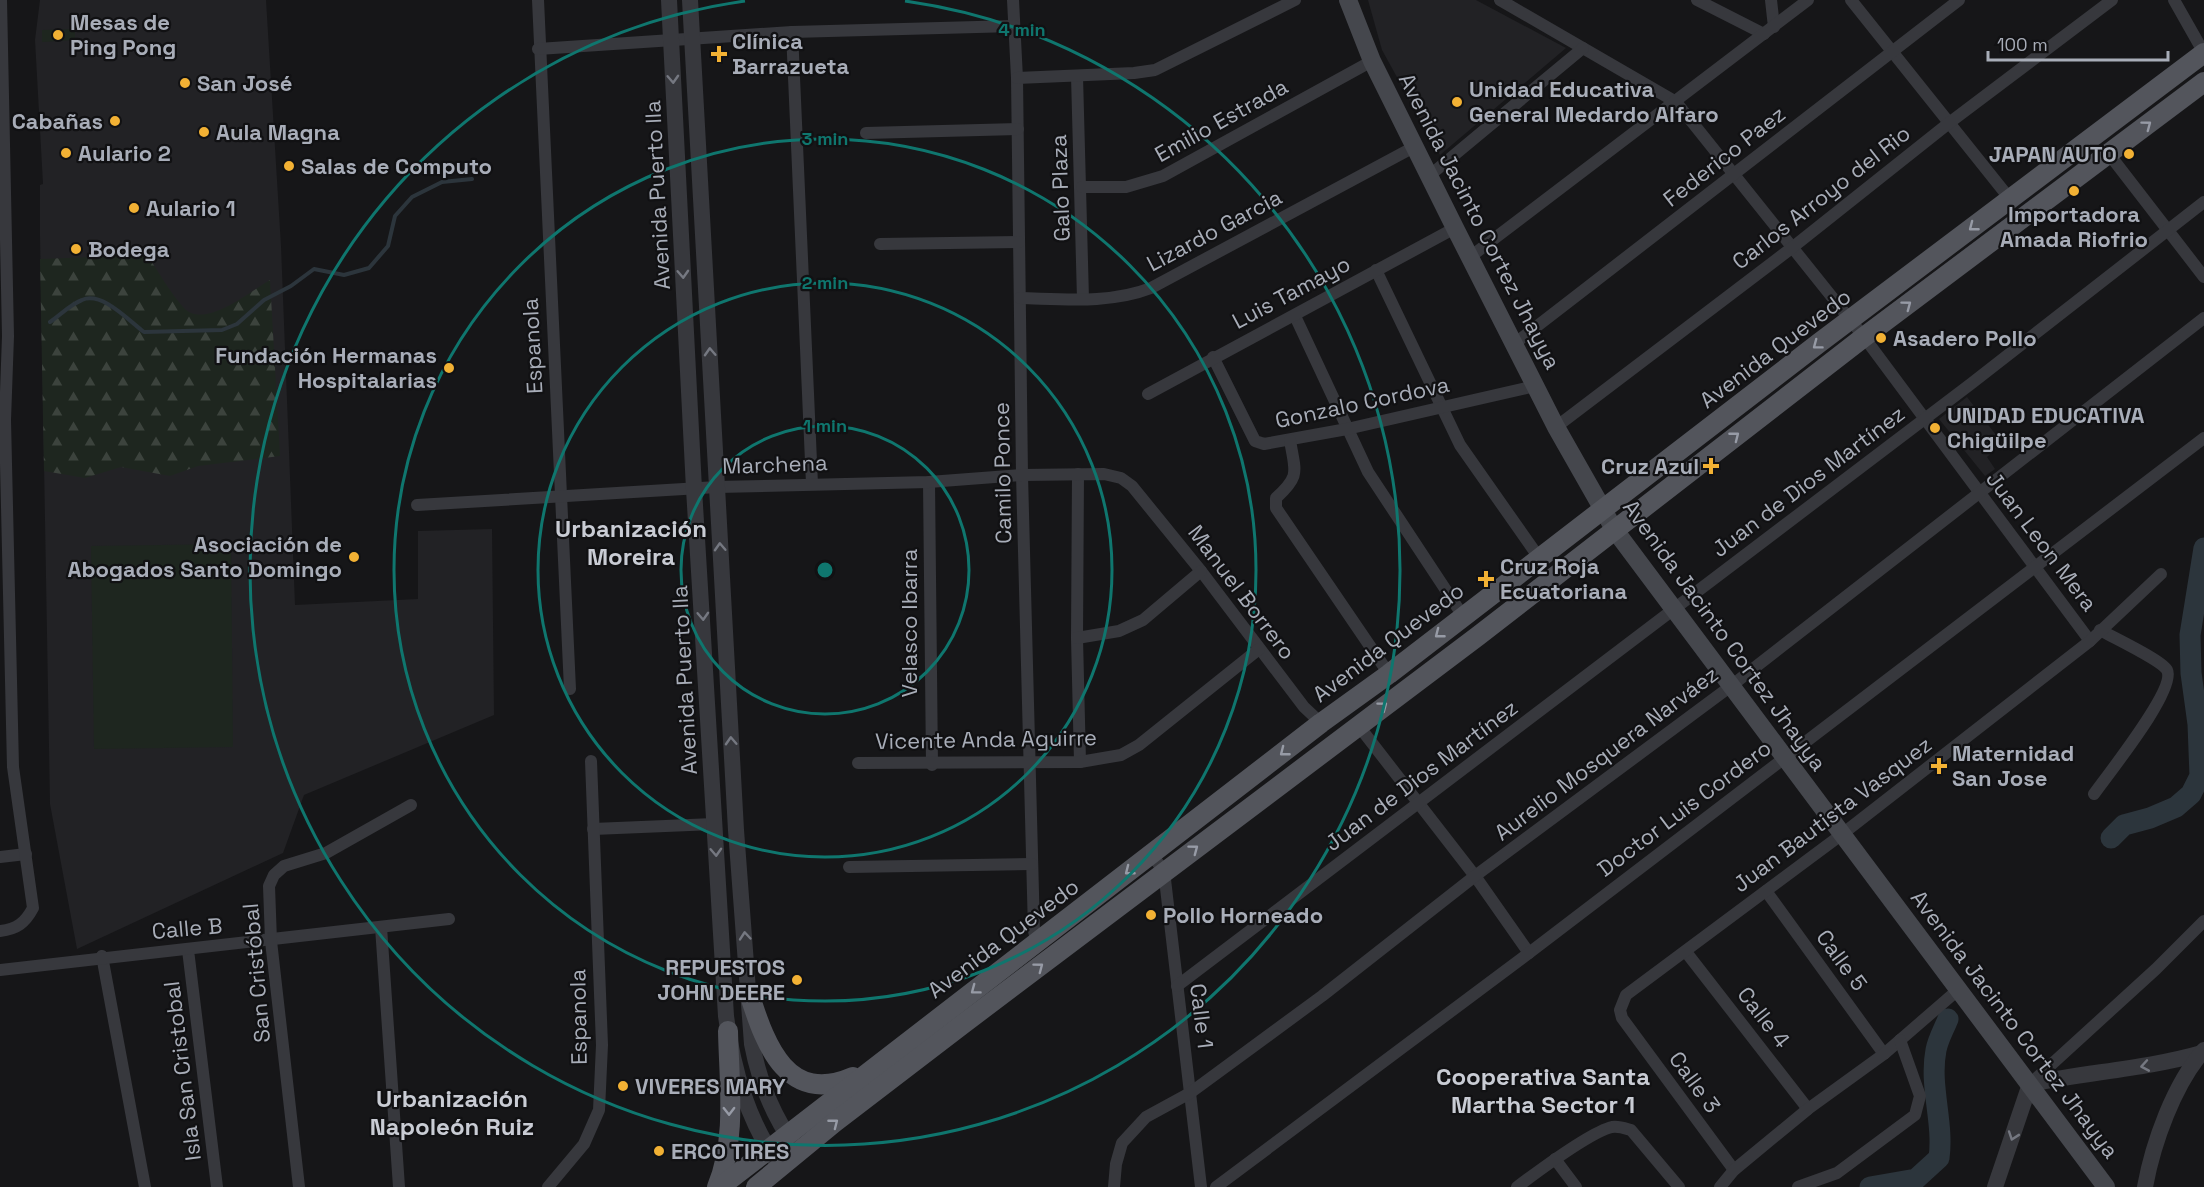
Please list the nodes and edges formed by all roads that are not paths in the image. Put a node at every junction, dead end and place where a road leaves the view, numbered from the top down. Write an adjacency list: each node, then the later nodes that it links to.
1 (1, 0): 26 (street)
2 (537, 0): 22 (street, Espanola)
3 (669, 0): 19 (street, Avenida Puerto Ila)
4 (690, 0): 20 (street, Avenida Puerto Ila)
5 (1013, 0): 16 (street, Camilo Ponce)
6 (1295, 0): 27 (street)
7 (1348, 0): 25 (main road, Avenida Jacinto Cortez Jhayya)
8 (1500, 0): 21 (street)
9 (1697, 0): 17 (street)
10 (1771, 0): 17 (street)
11 (1808, 0): 17 (street)
12 (1851, 0): 23 (street)
13 (1959, 0): 23 (street, Federico Paez)
14 (2112, 0): 31 (street, Carlos Arroyo del Rio)
15 (2174, 0): 24 (street)
16 (1014, 26): 18 (street); 28 (street, Camilo Ponce)
17 (1769, 30): 30 (street)
18 (792, 32): 20 (street); 73 (street)
19 (671, 40): 20 (street); 22 (street); 76 (street, Avenida Puerto Ila, one-way to 76)
20 (692, 40): 75 (street, Avenida Puerto Ila, one-way to 20)
21 (1583, 48): 30 (street); 38 (street)
22 (538, 49): 79 (street, Espanola)
23 (1892, 52): 31 (street); 37 (street, Federico Paez)
24 (2204, 53): 41 (main road, Avenida Quevedo)
25 (1372, 61): 35 (main road, Avenida Jacinto Cortez Jhayya); 39 (street, Emilio Estrada)
26 (1, 62): 33 (street)
27 (1077, 75): 28 (street); 39 (street, Galo Plaza)
28 (1017, 78): 32 (street, Camilo Ponce)
29 (2204, 82): 36 (main road, Avenida Quevedo, one-way to 29)
30 (1676, 102): 37 (street, Juan Leon Mera); 48 (street)
31 (1949, 123): 41 (street); 47 (street, Carlos Arroyo del Rio)
32 (1018, 129): 34 (street); 45 (street, Camilo Ponce)
33 (2, 131): 40 (street)
34 (866, 133)
35 (1414, 147): 38 (main road, Avenida Jacinto Cortez Jhayya); 53 (street, Lizardo Garcia)
36 (2109, 154): 44 (street); 58 (main road, Avenida Quevedo, one-way to 36)
37 (1736, 174): 47 (street, Juan Leon Mera); 59 (street, Federico Paez)
38 (1429, 176): 43 (main road, Avenida Jacinto Cortez Jhayya)
39 (1082, 187): 53 (street, Galo Plaza)
40 (3, 194): 49 (street)
41 (2010, 199): 56 (main road, Avenida Quevedo, one-way to 56)
42 (2204, 202): 44 (street, Juan de Dios Martínez)
43 (1455, 228): 48 (main road, Avenida Jacinto Cortez Jhayya); 50 (street, Luis Tamayo)
44 (2166, 230): 51 (street); 64 (street, Juan de Dios Martínez)
45 (1019, 242): 46 (street); 52 (street, Camilo Ponce)
46 (880, 243)
47 (1793, 248): 56 (street, Juan Leon Mera); 66 (street, Carlos Arroyo del Rio)
48 (1470, 257): 59 (main road, Avenida Jacinto Cortez Jhayya)
49 (3, 267): 57 (street)
50 (1376, 270): 54 (street, Luis Tamayo); 63 (street)
51 (2204, 277)
52 (1020, 298): 53 (street, Lizardo Garcia); 71 (street, Camilo Ponce)
53 (1083, 299)
54 (1295, 316): 60 (street, Luis Tamayo); 67 (street)
55 (2204, 318): 78 (street, Aurelio Mosquera Narváez)
56 (1851, 321): 58 (street, Juan Leon Mera); 81 (main road, Avenida Quevedo, one-way to 81)
57 (4, 336): 65 (street)
58 (1864, 337): 64 (street, Juan Leon Mera); 82 (main road, Avenida Quevedo, one-way to 58)
59 (1514, 344): 61 (main road, Avenida Jacinto Cortez Jhayya)
60 (1213, 357): 62 (street, Luis Tamayo); 69 (street, Gonzalo Cordova)
61 (1535, 386): 63 (street, Gonzalo Cordova); 66 (main road, Avenida Jacinto Cortez Jhayya)
62 (1148, 394)
63 (1443, 407): 67 (street, Gonzalo Cordova); 84 (street)
64 (1924, 419): 78 (street, Juan Leon Mera); 88 (street, Juan de Dios Martínez)
65 (2, 421): 77 (street)
66 (1556, 427): 81 (main road, Avenida Jacinto Cortez Jhayya)
67 (1347, 429): 69 (street, Gonzalo Cordova); 89 (street)
68 (2204, 438): 85 (street, Doctor Luis Cordero)
69 (1290, 440): 95 (street)
70 (1078, 474): 71 (street, Marchena); 74 (street, Marchena); 92 (street)
71 (1023, 475): 72 (street, Marchena); 105 (street, Camilo Ponce)
72 (929, 482): 73 (street, Marchena); 106 (street, Velasco Ibarra)
73 (812, 484): 75 (street, Marchena)
74 (1132, 486): 86 (street, Manuel Borrero)
75 (717, 487): 76 (street, Marchena); 135 (street, Avenida Puerto Ila, one-way to 75)
76 (694, 489): 79 (street, Marchena); 111 (street, Avenida Puerto Ila, one-way to 111)
77 (3, 491): 83 (street)
78 (1979, 491): 85 (street, Juan Leon Mera); 96 (street, Aurelio Mosquera Narváez)
79 (560, 497): 80 (street, Marchena); 97 (street, Espanola)
80 (417, 505)
81 (1603, 510): 82 (main road, Avenida Jacinto Cortez Jhayya); 84 (main road, Avenida Quevedo)
82 (1614, 529): 88 (main road, Avenida Jacinto Cortez Jhayya); 100 (main road, Avenida Quevedo, one-way to 82)
83 (4, 559): 90 (street)
84 (1540, 559): 89 (main road, Avenida Quevedo)
85 (2033, 567): 93 (street, Juan Leon Mera); 101 (street, Doctor Luis Cordero)
86 (1201, 571): 92 (street); 94 (street, Manuel Borrero)
87 (2161, 574): 91 (street, Juan Bautista Vasquez)
88 (1672, 610): 96 (main road, Avenida Jacinto Cortez Jhayya); 109 (street, Juan de Dios Martínez)
89 (1463, 616): 95 (main road, Avenida Quevedo, one-way to 95)
90 (4, 629): 98 (street)
91 (2100, 630): 93 (street, Juan Bautista Vasquez); 108 (street)
92 (1077, 638): 103 (street)
93 (2091, 642): 113 (street, Juan Bautista Vasquez)
94 (1259, 649): 99 (street, Manuel Borrero); 103 (street, Vicente Anda Aguirre)
95 (1389, 674): 99 (main road, Avenida Quevedo)
96 (1731, 686): 101 (main road, Avenida Jacinto Cortez Jhayya); 120 (street, Aurelio Mosquera Narváez)
97 (570, 689)
98 (6, 698): 107 (street)
99 (1321, 723): 115 (main road, Avenida Quevedo, one-way to 115)
100 (1358, 725): 109 (street); 119 (main road, Avenida Quevedo, one-way to 100)
101 (1785, 757): 113 (main road, Avenida Jacinto Cortez Jhayya); 130 (street, Doctor Luis Cordero)
102 (591, 761): 112 (street, Espanola)
103 (1080, 762): 105 (street, Vicente Anda Aguirre)
104 (858, 763): 106 (street, Vicente Anda Aguirre)
105 (1029, 763): 106 (street, Vicente Anda Aguirre); 117 (street, Camilo Ponce)
106 (932, 765)
107 (6, 767): 114 (street)
108 (2094, 794)
109 (1418, 803): 120 (street); 133 (street, Juan de Dios Martínez)
110 (411, 805): 126 (street, San Cristóbal)
111 (714, 824): 112 (street); 137 (street, Avenida Puerto Ila, one-way to 137)
112 (593, 830): 154 (street, Espanola)
113 (1841, 835): 121 (street, Juan Bautista Vasquez); 134 (main road, Avenida Jacinto Cortez Jhayya)
114 (26, 854): 116 (street); 125 (street)
115 (1151, 854): 119 (street); 127 (main road, Avenida Quevedo, one-way to 127)
116 (0, 857)
117 (1032, 864): 118 (street); 127 (street, Camilo Ponce)
118 (849, 867)
119 (1164, 871): 133 (street, Calle 1); 145 (main road, Avenida Quevedo, one-way to 119)
120 (1475, 876): 130 (street); 143 (street, Aurelio Mosquera Narváez)
121 (1766, 891): 129 (street, Juan Bautista Vasquez); 140 (street, Calle 5)
122 (448, 919): 124 (street, Calle B)
123 (2204, 921): 142 (street)
124 (381, 927): 126 (street, Calle B); 153 (street)
125 (0, 931)
126 (271, 941): 128 (street, Calle B); 152 (street, San Cristóbal)
127 (1037, 944): 141 (main road, Avenida Quevedo, one-way to 141)
128 (188, 950): 131 (street, Calle B); 151 (street, Isla San Cristobal)
129 (1686, 952): 136 (street, Juan Bautista Vasquez); 144 (street, Calle 4)
130 (1529, 953): 159 (street, Doctor Luis Cordero)
131 (102, 956): 132 (street, Calle B); 150 (street)
132 (0, 970)
133 (1177, 986): 143 (street, Calle 1)
134 (1962, 992): 138 (street); 142 (main road, Avenida Jacinto Cortez Jhayya)
135 (750, 996): 141 (main road); 145 (street, Avenida Puerto Ila)
136 (1622, 1018): 149 (street, Calle 3)
137 (728, 1031): 146 (street, Avenida Puerto Ila); 155 (main road, one-way to 155)
138 (1900, 1040): 140 (street); 164 (street)
139 (2203, 1051): 142 (street, one-way to 142); 167 (street)
140 (1884, 1054): 144 (street)
141 (869, 1070): 145 (main road, Avenida Quevedo)
142 (2030, 1084): 165 (street, one-way to 165); 166 (main road, Avenida Jacinto Cortez Jhayya)
143 (1190, 1093): 157 (street, Aurelio Mosquera Narváez); 158 (street, Calle 1)
144 (1808, 1109): 149 (street)
145 (793, 1143): 146 (main road, Avenida Quevedo); 148 (main road, Avenida Quevedo)
146 (768, 1149): 148 (street, Avenida Puerto Ila); 155 (main road, Avenida Quevedo)
147 (1555, 1159): 160 (street); 161 (street); 162 (street)
148 (780, 1167): 156 (main road, Avenida Quevedo)
149 (1734, 1170): 163 (street)
150 (145, 1187)
151 (217, 1187)
152 (299, 1187)
153 (399, 1187)
154 (548, 1187)
155 (718, 1187)
156 (756, 1187)
157 (1114, 1187)
158 (1201, 1187)
159 (1216, 1187)
160 (1516, 1187)
161 (1576, 1187)
162 (1678, 1187)
163 (1720, 1187)
164 (1798, 1187)
165 (1995, 1187)
166 (2106, 1187)
167 (2145, 1187)

